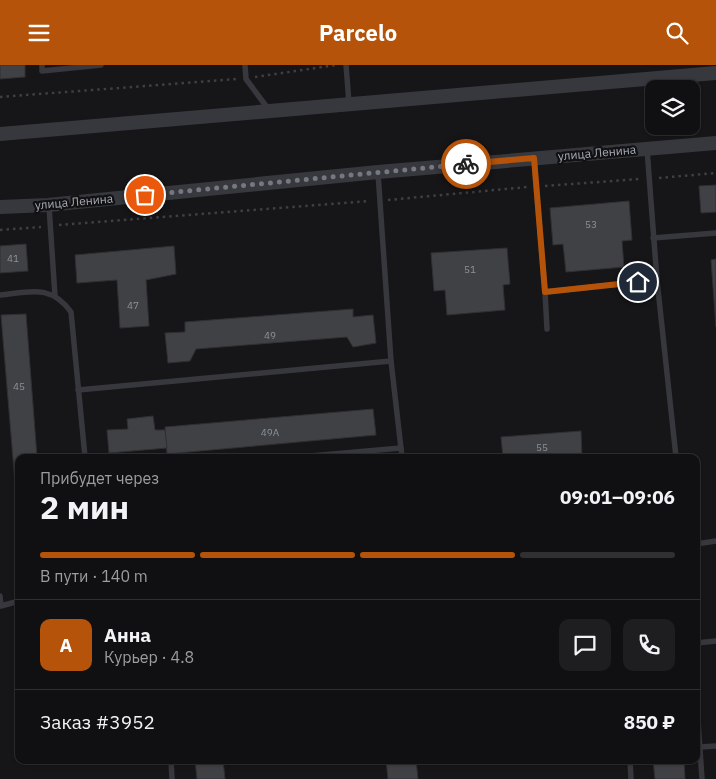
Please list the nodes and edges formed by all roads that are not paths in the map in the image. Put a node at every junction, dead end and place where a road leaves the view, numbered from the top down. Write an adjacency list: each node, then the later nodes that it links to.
1 (42, 65): 2 (lane)
2 (101, 65)
3 (245, 65): 7 (lane)
4 (346, 65): 6 (lane)
5 (715, 70): 6 (street)
6 (350, 105): 7 (street)
7 (271, 111): 8 (street)
8 (0, 134)
9 (716, 143): 10 (street, улица Ленина)
10 (647, 148): 11 (street, улица Ленина); 16 (lane)
11 (534, 158): 12 (street, улица Ленина); 18 (lane)
12 (378, 171): 13 (street, улица Ленина); 22 (lane)
13 (48, 205): 14 (street, улица Ленина); 20 (lane)
14 (0, 207)
15 (716, 233): 16 (lane)
16 (653, 238): 17 (lane)
17 (657, 280): 18 (lane); 28 (lane)
18 (545, 292): 21 (lane)
19 (0, 295): 20 (lane)
20 (55, 296): 23 (lane)
21 (547, 329)
22 (391, 361): 23 (lane); 24 (lane)
23 (78, 390): 25 (lane)
24 (401, 448): 26 (lane); 27 (lane)
25 (84, 454)
26 (333, 454)
27 (402, 454)
28 (676, 454)
29 (716, 541): 30 (lane)
30 (700, 543)
31 (0, 596): 33 (lane)
32 (15, 602): 33 (lane)
33 (0, 607)
34 (716, 641): 35 (lane)
35 (700, 643)
36 (716, 746): 37 (lane)
37 (700, 747): 42 (lane)
38 (171, 764): 40 (lane)
39 (630, 764): 41 (lane)
40 (172, 779)
41 (631, 779)
42 (702, 779)

